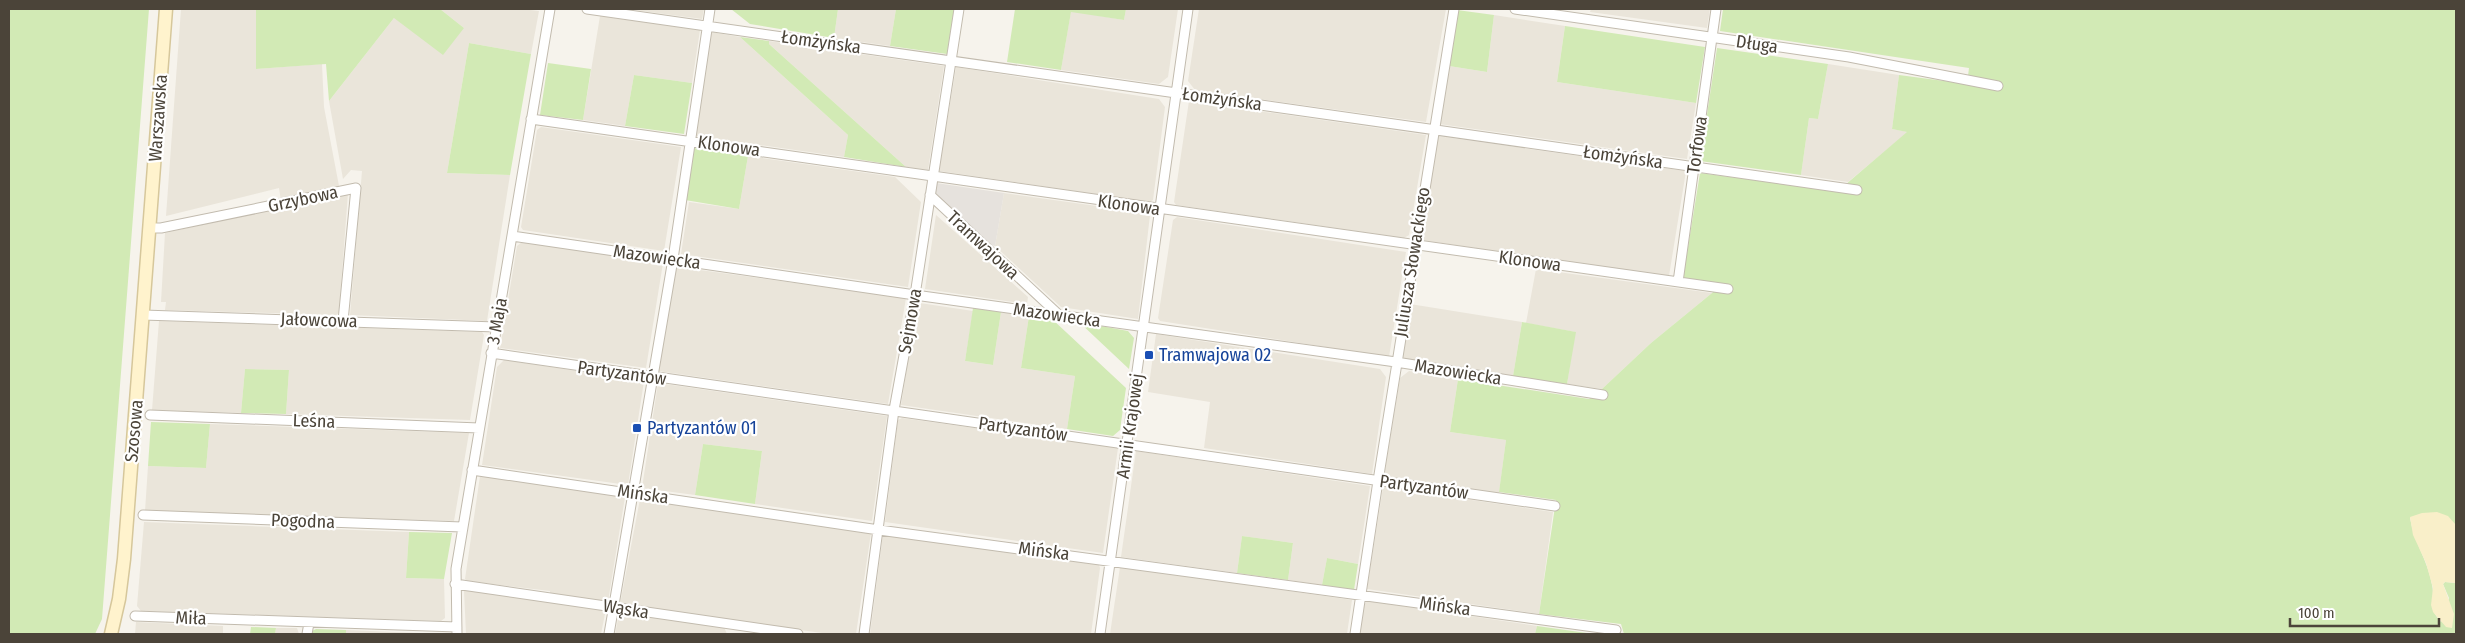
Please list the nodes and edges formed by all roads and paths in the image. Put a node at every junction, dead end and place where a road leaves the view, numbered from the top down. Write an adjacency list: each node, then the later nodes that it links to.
1 (166, 9): 25 (main road, Warszawska)
2 (550, 9): 17 (street, 3 Maja)
3 (587, 9): 12 (street, Łomżyńska)
4 (710, 9): 12 (street)
5 (959, 9): 14 (street, Sejmowa)
6 (1188, 9): 16 (street, Armii Krajowej)
7 (1454, 9): 18 (street, Juliusza Słowackiego)
8 (1515, 9): 11 (street, Długa)
9 (1583, 9): 11 (street)
10 (1716, 9): 13 (street, Torfowa)
11 (1582, 19): 13 (street, Długa)
12 (708, 26): 14 (street, Łomżyńska); 19 (street)
13 (1712, 37): 15 (street, Długa); 20 (street, Torfowa)
14 (951, 59): 16 (street, Łomżyńska); 21 (street, Sejmowa)
15 (1998, 86)
16 (1177, 93): 18 (street, Łomżyńska); 24 (street, Armii Krajowej)
17 (530, 119): 19 (street, Klonowa); 26 (street, 3 Maja)
18 (1434, 129): 20 (street, Łomżyńska); 27 (street, Juliusza Słowackiego)
19 (690, 140): 21 (street, Klonowa); 28 (street)
20 (1694, 167): 22 (street, Łomżyńska); 29 (street, Torfowa)
21 (933, 178): 23 (street, Sejmowa); 24 (street, Klonowa)
22 (1857, 190)
23 (930, 195): 31 (street, Sejmowa); 33 (street, Tramwajowa)
24 (1161, 210): 27 (street, Klonowa); 36 (street, Armii Krajowej)
25 (149, 228): 32 (main road, Szosowa); 34 (street, Grzybowa)
26 (512, 236): 28 (street, Mazowiecka); 35 (street, 3 Maja)
27 (1415, 244): 29 (street, Klonowa); 38 (street, Juliusza Słowackiego)
28 (672, 259): 31 (street, Mazowiecka); 39 (street)
29 (1678, 282): 30 (street, Klonowa)
30 (1728, 289)
31 (915, 296): 33 (street, Mazowiecka); 41 (street, Sejmowa)
32 (143, 315): 34 (street, Jałowcowa); 61 (main road, Szosowa)
33 (1058, 315): 36 (street, Mazowiecka)
34 (343, 321): 35 (street, Jałowcowa)
35 (496, 327): 37 (street, 3 Maja)
36 (1145, 327): 38 (street, Mazowiecka); 44 (street, Armii Krajowej)
37 (491, 353): 39 (street, Partyzantów); 43 (street, 3 Maja)
38 (1396, 362): 40 (street, Mazowiecka); 46 (street, Juliusza Słowackiego)
39 (652, 378): 41 (street, Partyzantów); 47 (street)
40 (1603, 395)
41 (894, 410): 44 (street, Partyzantów); 51 (street, Sejmowa)
42 (150, 415): 43 (street, Leśna)
43 (479, 428): 45 (street, 3 Maja)
44 (1128, 443): 46 (street, Partyzantów); 52 (street, Armii Krajowej)
45 (472, 470): 47 (street, Mińska); 50 (street, 3 Maja)
46 (1378, 481): 48 (street, Partyzantów); 54 (street, Juliusza Słowackiego)
47 (634, 492): 51 (street, Mińska); 55 (street)
48 (1554, 506)
49 (143, 515): 50 (street, Pogodna)
50 (462, 527): 53 (street, 3 Maja)
51 (879, 530): 52 (street, Mińska); 65 (street, Sejmowa)
52 (1112, 560): 54 (street, Mińska); 66 (street, Armii Krajowej)
53 (455, 584): 55 (street, Wąska); 60 (street, 3 Maja)
54 (1361, 596): 59 (street, Mińska); 67 (street, Juliusza Słowackiego)
55 (614, 607): 58 (street, Wąska); 63 (street)
56 (134, 616): 57 (street, Miła)
57 (309, 623): 60 (street, Miła); 62 (street)
58 (735, 630): 64 (street, Wąska)
59 (1616, 630)
60 (457, 631)
61 (111, 634)
62 (308, 634)
63 (609, 634)
64 (798, 634)
65 (864, 634)
66 (1100, 634)
67 (1355, 634)

